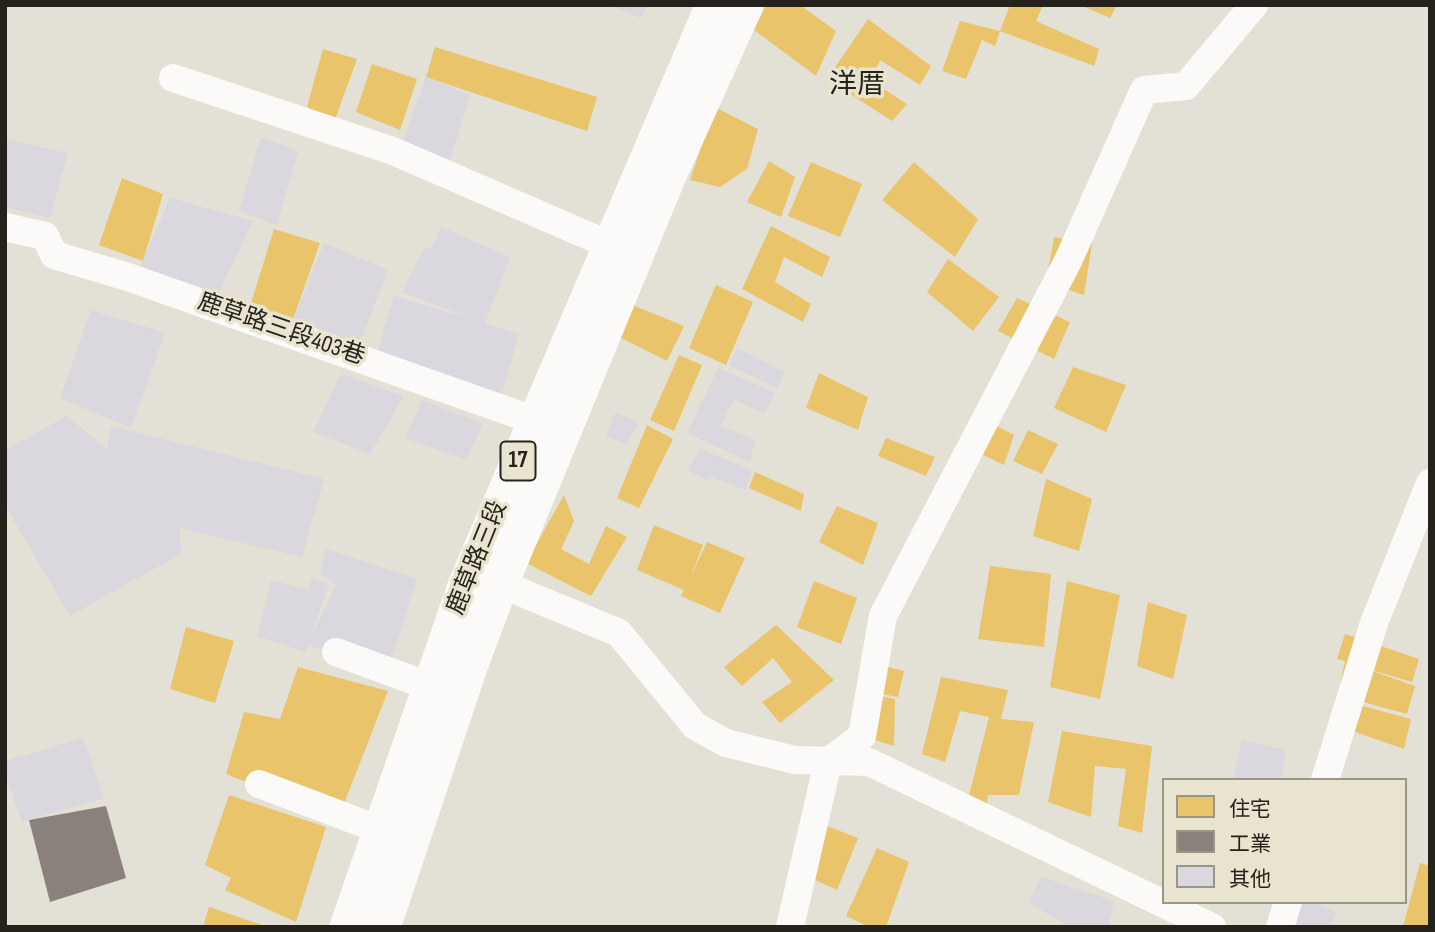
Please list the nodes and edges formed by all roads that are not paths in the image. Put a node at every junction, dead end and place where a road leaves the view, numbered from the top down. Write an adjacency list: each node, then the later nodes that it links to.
1 (713, 5): 6 (main road, 鹿草路三段 / 17)
2 (746, 5): 7 (main road, 鹿草路三段 / 17)
3 (1254, 5): 12 (street)
4 (173, 78): 6 (street)
5 (5, 227): 7 (street, 鹿草路三段403巷)
6 (612, 246): 7 (main road, 鹿草路三段 / 17)
7 (551, 426): 9 (main road, 鹿草路三段 / 17); 11 (main road, 鹿草路三段 / 17)
8 (1430, 484): 13 (street)
9 (501, 584): 11 (main road, 鹿草路三段 / 17); 12 (street)
10 (336, 652): 11 (street)
11 (445, 691): 15 (main road, 鹿草路三段 / 17)
12 (828, 762): 16 (street); 21 (street)
13 (1326, 778)
14 (259, 785): 15 (street)
15 (396, 836): 19 (main road, 鹿草路三段 / 17); 20 (main road, 鹿草路三段 / 17)
16 (1162, 903)
17 (1164, 904): 22 (street)
18 (1287, 904): 23 (street)
19 (347, 927)
20 (383, 927)
21 (790, 927)
22 (1212, 927)
23 (1280, 927)

